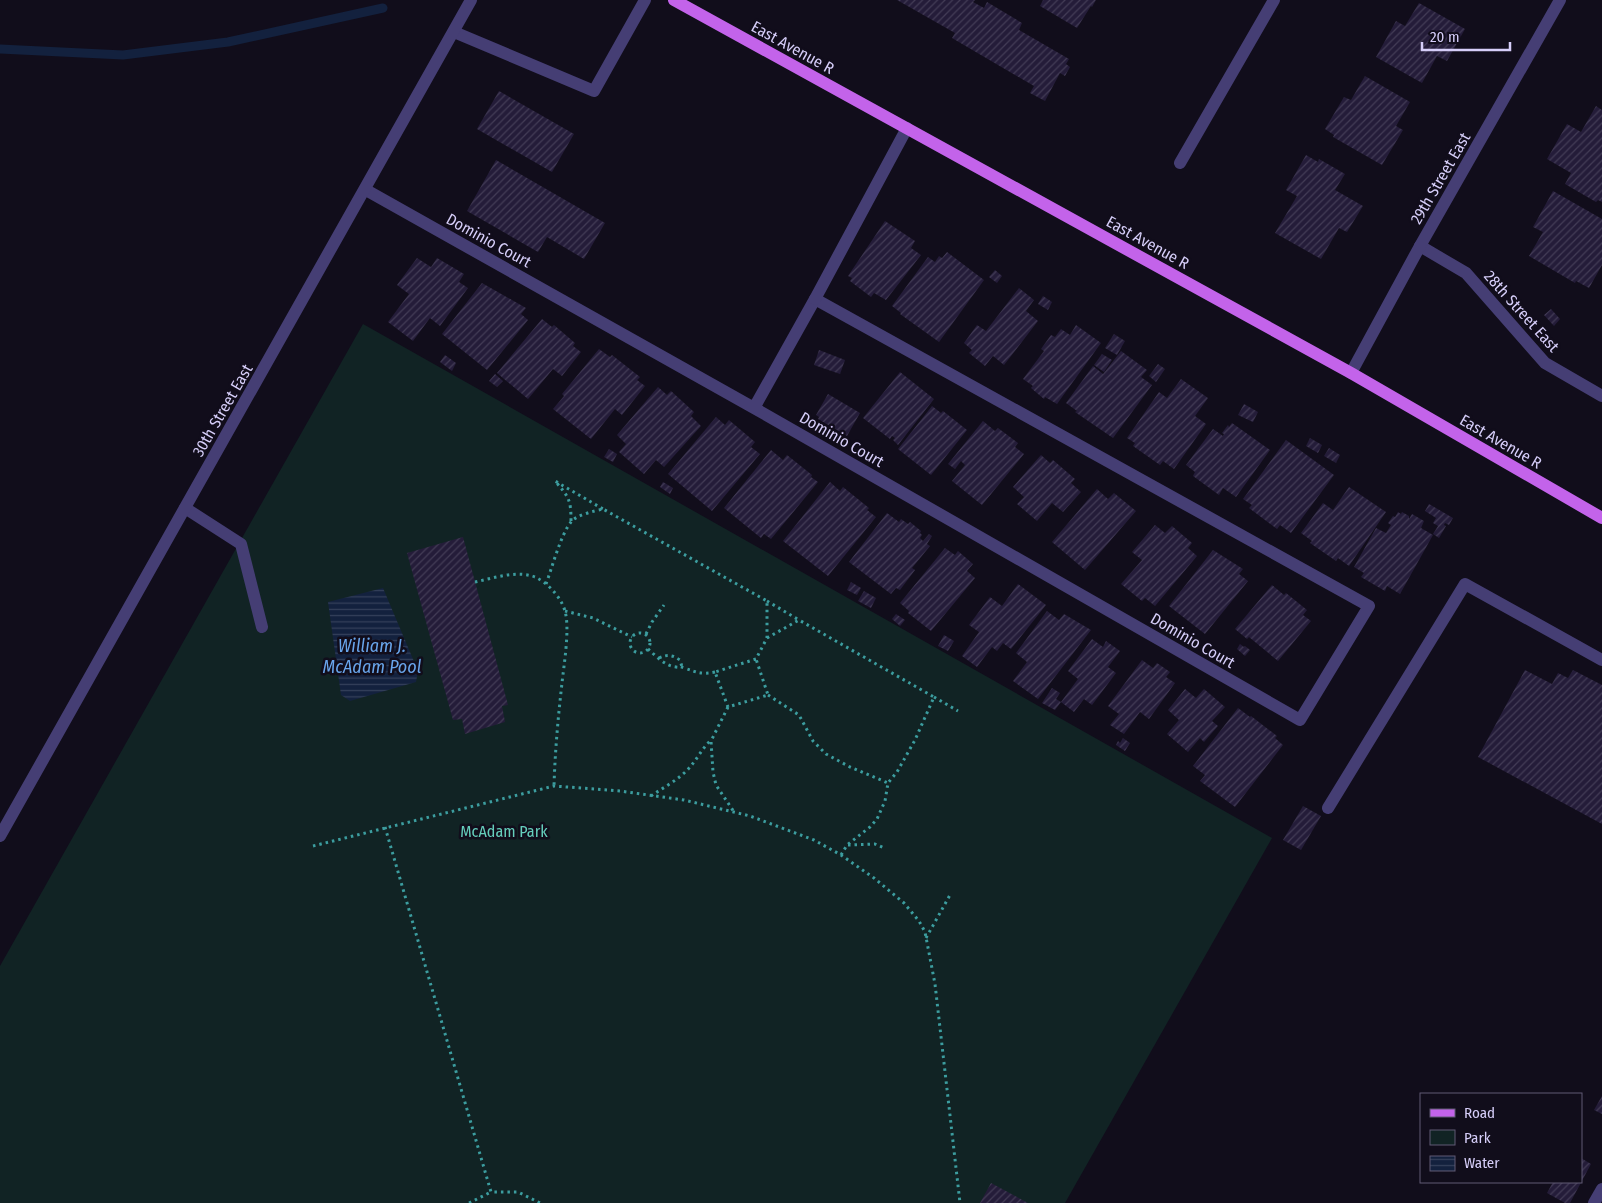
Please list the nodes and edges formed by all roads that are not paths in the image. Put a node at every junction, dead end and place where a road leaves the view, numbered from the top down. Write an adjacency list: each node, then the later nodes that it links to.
1 (471, 0): 6 (street, 30th Street East)
2 (645, 0): 6 (street)
3 (674, 0): 7 (main road, East Avenue R)
4 (1274, 0): 8 (street)
5 (1560, 0): 10 (street, 29th Street East)
6 (454, 32): 9 (street, 30th Street East)
7 (907, 128): 11 (street); 12 (main road, East Avenue R)
8 (1180, 163)
9 (366, 190): 14 (street, Dominio Court); 15 (street, 30th Street East)
10 (1420, 246): 12 (street, 29th Street East); 13 (street, 28th Street East)
11 (815, 299): 14 (street); 14 (street, Dominio Court)
12 (1351, 373): 16 (main road, East Avenue R)
13 (1602, 396)
14 (754, 408)
15 (185, 508): 17 (street); 20 (street, 30th Street East)
16 (1602, 518)
17 (262, 627)
18 (1602, 660): 19 (street)
19 (1328, 808)
20 (0, 836)
21 (1602, 1189): 22 (street)
22 (1594, 1203)

